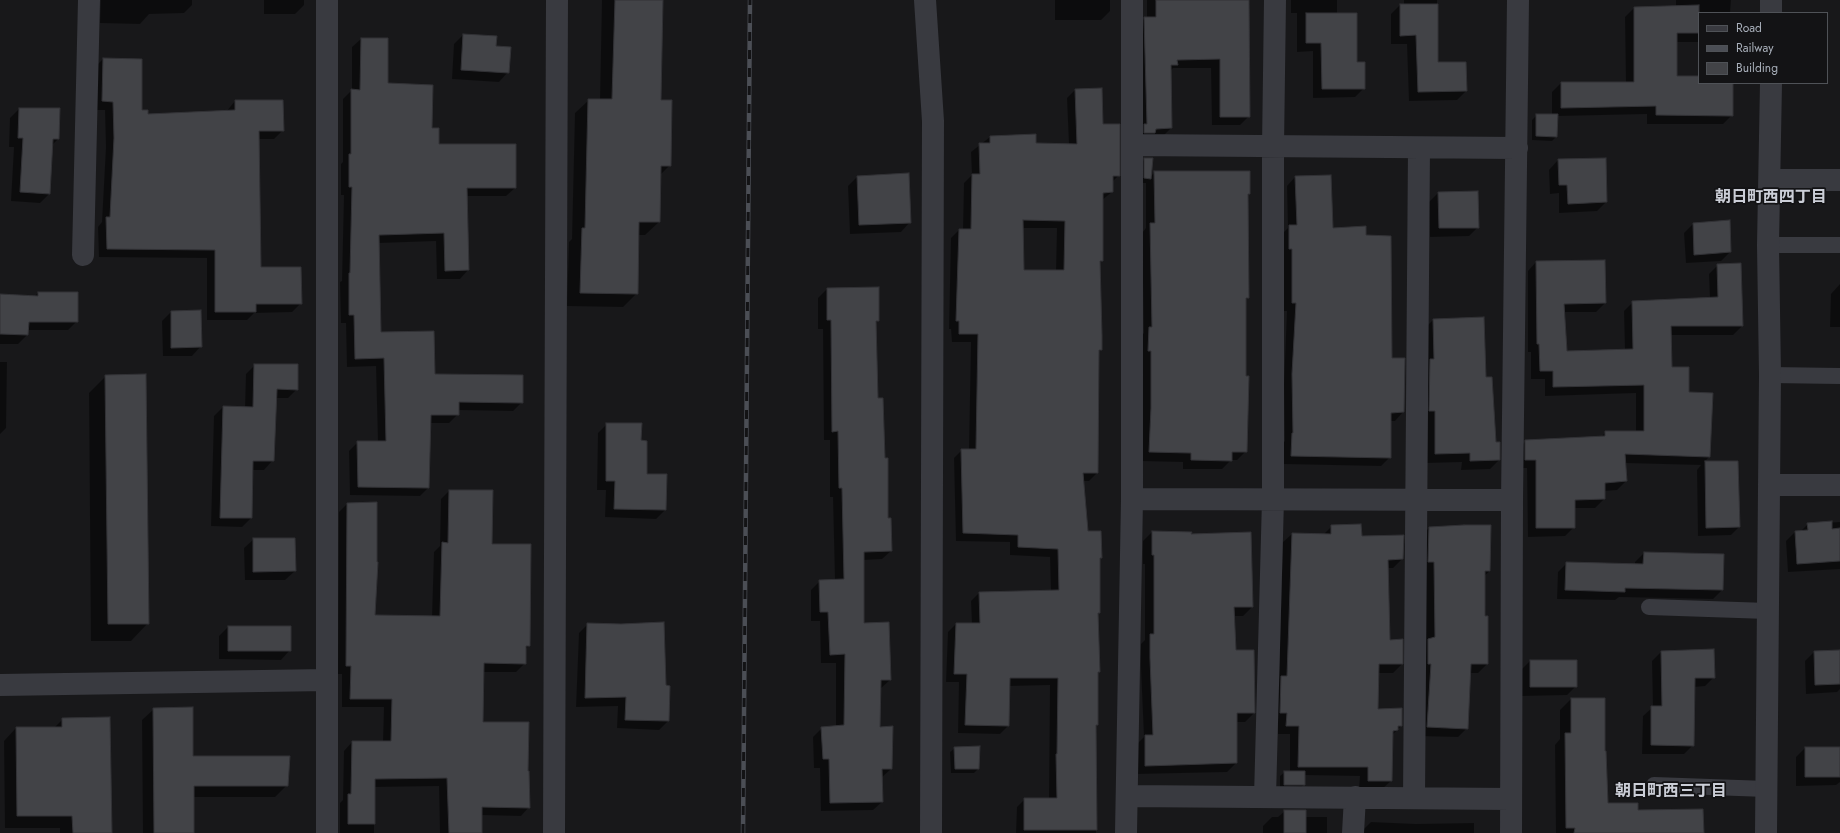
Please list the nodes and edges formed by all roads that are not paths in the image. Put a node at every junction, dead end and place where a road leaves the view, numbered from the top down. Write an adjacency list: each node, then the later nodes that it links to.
1 (89, 0): 19 (street)
2 (327, 0): 30 (street)
3 (557, 0): 40 (street)
4 (925, 0): 41 (street)
5 (1132, 0): 11 (street)
6 (1275, 0): 12 (street)
7 (1518, 0): 14 (street)
8 (1771, 0): 9 (street)
9 (1771, 12)
10 (1771, 84): 15 (street)
11 (1132, 145): 12 (street); 24 (street)
12 (1273, 147): 13 (street); 25 (street)
13 (1419, 148): 14 (street); 26 (street)
14 (1518, 148): 27 (street)
15 (1770, 180): 16 (street); 17 (street)
16 (1840, 180)
17 (1768, 245): 18 (lane); 20 (street)
18 (1840, 245)
19 (83, 256)
20 (1770, 374): 21 (lane); 22 (street)
21 (1840, 376)
22 (1769, 485): 23 (street); 29 (street)
23 (1840, 485)
24 (1132, 499): 25 (street); 34 (street)
25 (1273, 499): 26 (street); 35 (street)
26 (1416, 500): 27 (street); 37 (street)
27 (1512, 500): 38 (street)
28 (1649, 607): 29 (lane)
29 (1768, 611): 33 (street)
30 (327, 680): 31 (street); 39 (street)
31 (0, 685)
32 (1654, 785): 33 (lane)
33 (1767, 789): 45 (street)
34 (1127, 796): 35 (street); 42 (street)
35 (1265, 797): 36 (street)
36 (1355, 797): 37 (street); 43 (street)
37 (1414, 798): 38 (street)
38 (1511, 799): 44 (street)
39 (326, 833)
40 (554, 833)
41 (931, 833)
42 (1126, 833)
43 (1353, 833)
44 (1511, 833)
45 (1766, 833)

